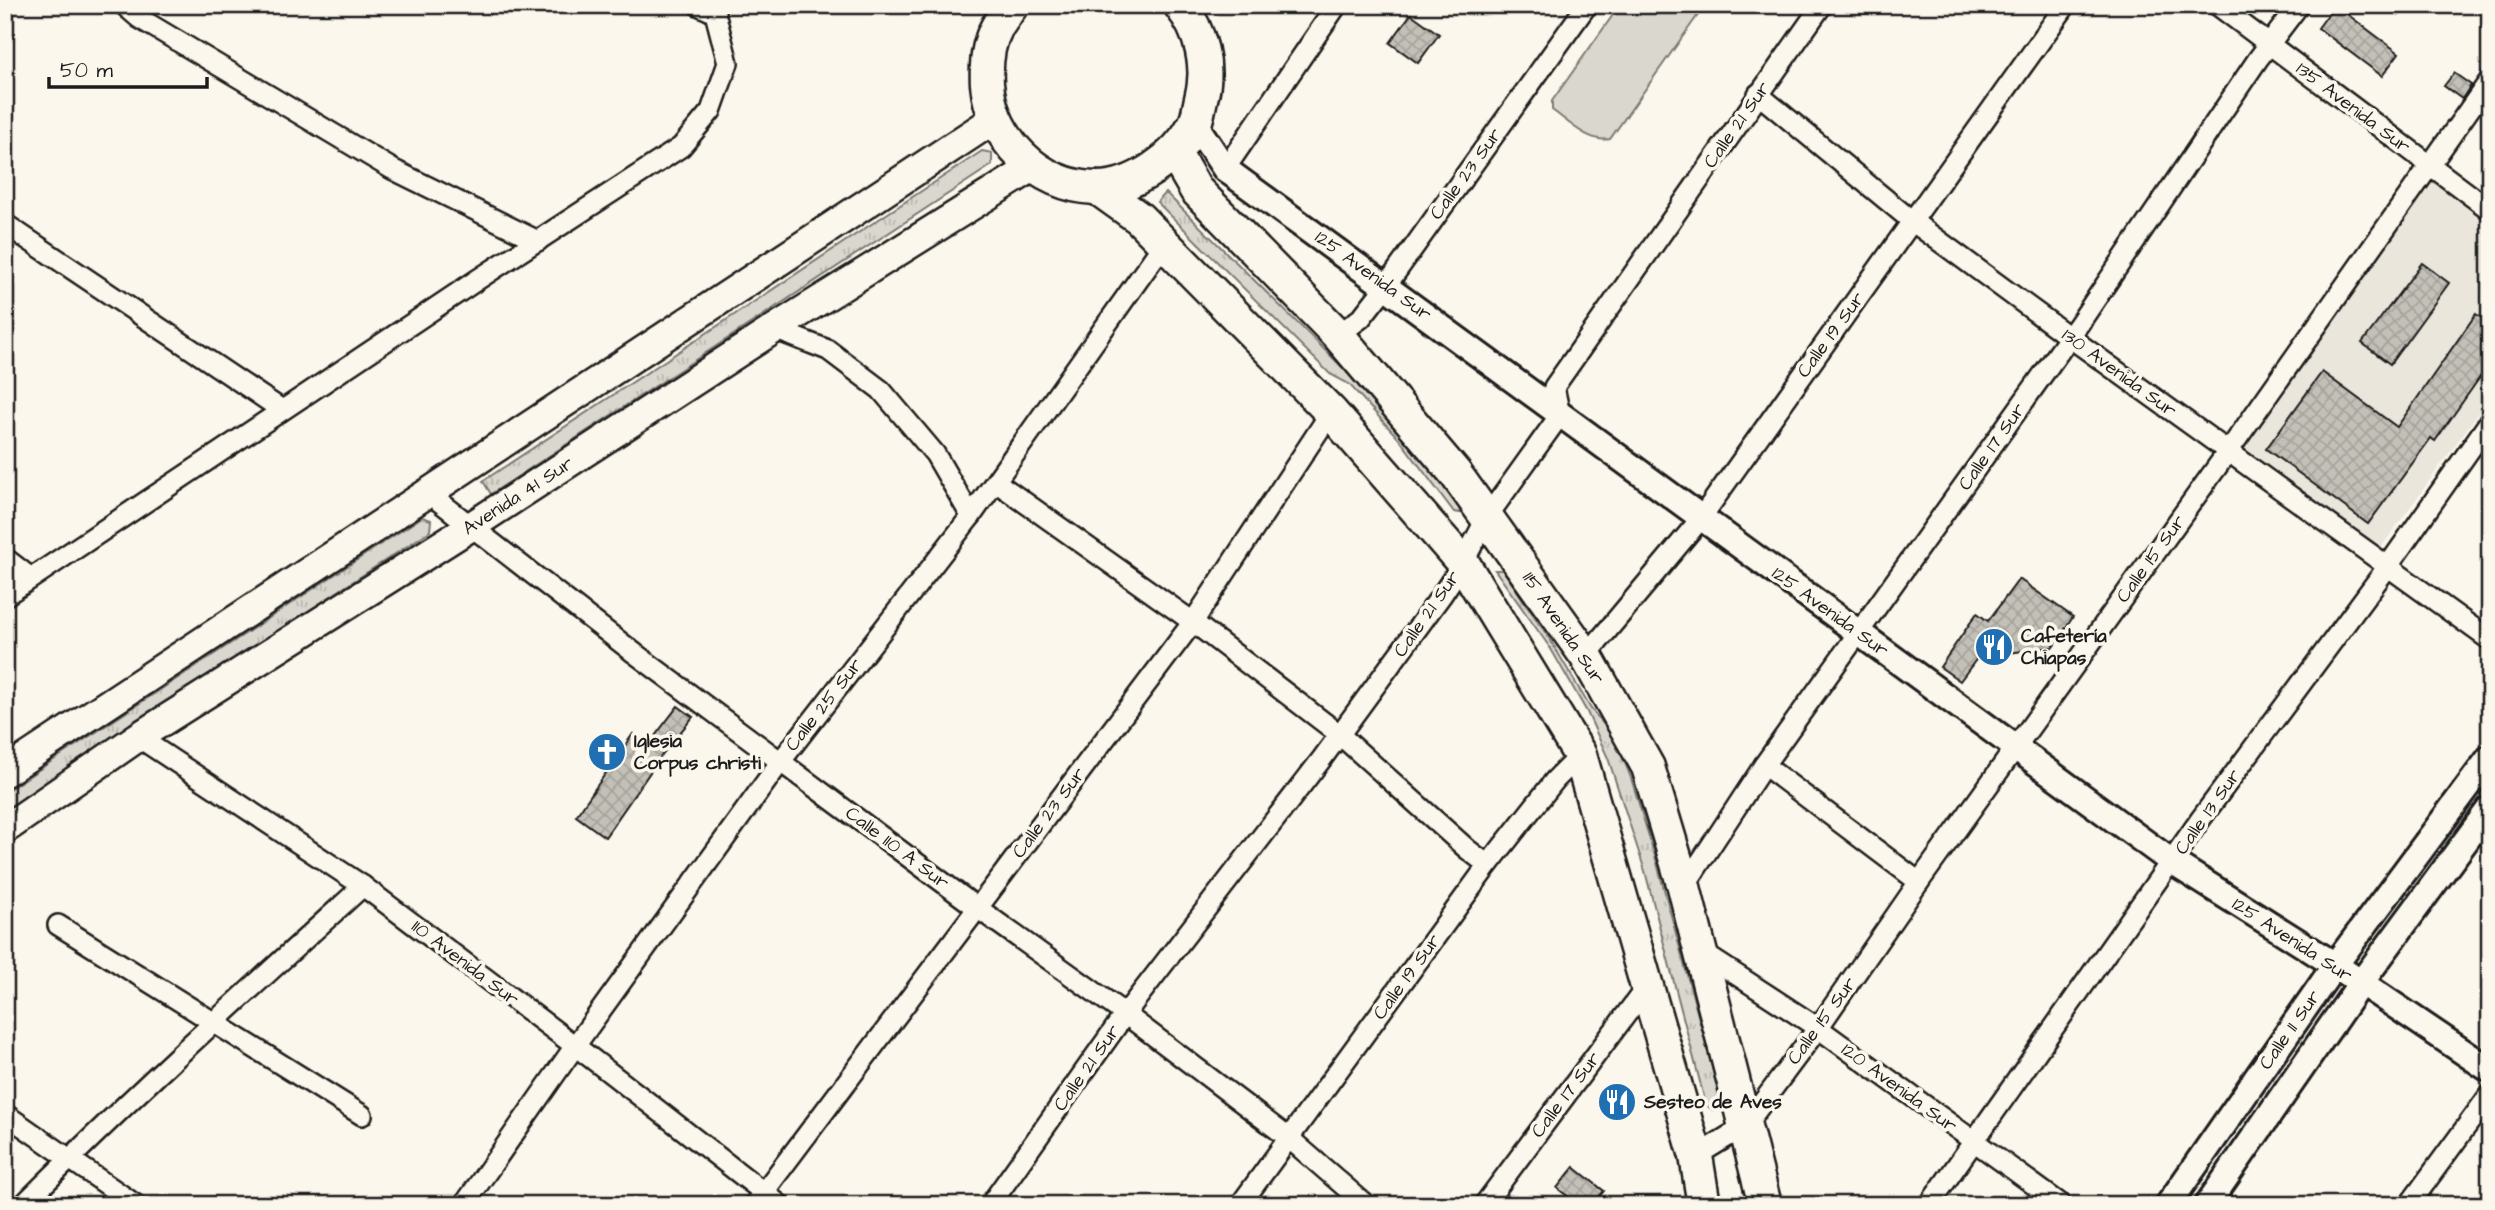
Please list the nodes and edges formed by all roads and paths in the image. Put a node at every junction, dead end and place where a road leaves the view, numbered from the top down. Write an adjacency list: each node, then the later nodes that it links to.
1 (124, 5): 24 (street)
2 (698, 5): 24 (street)
3 (1012, 5): 14 (main road)
4 (1180, 5): 15 (main road)
5 (1337, 5): 19 (street)
6 (1587, 5): 26 (street, Calle 23 Sur)
7 (1822, 5): 13 (street, Calle 21 Sur)
8 (2066, 5): 22 (street, Calle 19 Sur)
9 (2217, 5): 11 (street, 135 Avenida Sur)
10 (2299, 5): 11 (street, Calle 17 Sur)
11 (2270, 45): 17 (street, 135 Avenida Sur); 29 (street, Calle 17 Sur)
12 (2490, 80): 17 (street, Calle 15 Sur)
13 (1758, 94): 22 (street, 130 Avenida Sur); 32 (street, Calle 21 Sur)
14 (996, 118): 18 (main road); 36 (main road)
15 (1195, 124): 16 (main road); 19 (street, 125 Avenida Sur)
16 (1174, 152): 20 (main road); 28 (main road, 115 Avenida Sur)
17 (2428, 165): 21 (street, 135 Avenida Sur); 34 (street, Calle 15 Sur)
18 (1033, 167): 20 (main road); 27 (main road, Avenida 41 Sur)
19 (1226, 169): 26 (street, 125 Avenida Sur)
20 (1097, 188): 25 (main road)
21 (2490, 210)
22 (1912, 220): 29 (street, 130 Avenida Sur); 39 (street, Calle 19 Sur)
23 (5, 224): 30 (street)
24 (538, 241): 30 (street)
25 (1165, 242): 31 (main road); 35 (street, Calle 25 Sur)
26 (1386, 286): 28 (street, Calle 23 Sur); 32 (street, 125 Avenida Sur)
27 (774, 329): 37 (street); 40 (main road, Avenida 41 Sur)
28 (1338, 335): 38 (main road, 115 Avenida Sur)
29 (2068, 337): 34 (street, 130 Avenida Sur); 47 (street, Calle 17 Sur)
30 (282, 410): 44 (street)
31 (1331, 412): 42 (main road); 46 (street, Calle 23 Sur)
32 (1559, 415): 38 (street, Calle 21 Sur); 39 (street, 125 Avenida Sur)
33 (2490, 421): 43 (street, Calle 13 Sur)
34 (2228, 451): 43 (street, 130 Avenida Sur); 52 (street, Calle 15 Sur)
35 (996, 482): 37 (street, Calle 25 Sur); 46 (street)
36 (427, 492): 40 (street, Calle 110 A Sur); 57 (main road)
37 (971, 516): 55 (street, Calle 25 Sur)
38 (1487, 517): 42 (street, Calle 21 Sur); 49 (main road, 115 Avenida Sur)
39 (1701, 517): 47 (street, 125 Avenida Sur); 49 (street, Calle 19 Sur)
40 (470, 527): 51 (main road, Avenida 41 Sur); 55 (street, Calle 110 A Sur)
41 (5, 558): 44 (street)
42 (1463, 563): 50 (street, Calle 21 Sur); 53 (main road)
43 (2389, 566): 48 (street, 130 Avenida Sur); 60 (street, Calle 13 Sur)
44 (31, 578): 45 (street)
45 (5, 596)
46 (1193, 622): 50 (street); 65 (street, Calle 23 Sur)
47 (1859, 635): 52 (street, 125 Avenida Sur); 56 (street, Calle 17 Sur)
48 (2490, 640)
49 (1586, 656): 64 (main road, 115 Avenida Sur)
50 (1339, 734): 61 (street); 71 (street, Calle 21 Sur)
51 (138, 737): 59 (main road, Avenida 41 Sur); 63 (street, 110 Avenida Sur)
52 (2016, 748): 60 (street, 125 Avenida Sur); 62 (street, Calle 15 Sur)
53 (1580, 755): 61 (street, Calle 19 Sur); 70 (main road)
54 (2490, 757): 68 (street, Calle 11 Sur)
55 (781, 761): 65 (street, Calle 110 A Sur); 74 (street, Calle 25 Sur)
56 (1765, 765): 62 (street); 64 (street, Calle 17 Sur)
57 (5, 772)
58 (2490, 808): 69 (street, Calle 11 Sur)
59 (5, 829)
60 (2172, 862): 68 (street, 125 Avenida Sur); 81 (street, Calle 13 Sur)
61 (1488, 865): 80 (street, Calle 19 Sur)
62 (1919, 882): 73 (street, Calle 15 Sur)
63 (363, 886): 72 (street); 74 (street, 110 Avenida Sur)
64 (1684, 887): 67 (main road, 115 Avenida Sur)
65 (976, 907): 71 (street, Calle 110 A Sur); 84 (street, Calle 23 Sur)
66 (58, 925): 72 (street)
67 (1700, 951): 73 (street, 120 Avenida Sur); 79 (main road, 115 Avenida Sur)
68 (2335, 965): 69 (street, 125 Avenida Sur); 97 (street, Calle 11 Sur)
69 (2360, 984): 75 (street, 125 Avenida Sur); 98 (street, Calle 11 Sur)
70 (1648, 985): 82 (main road); 92 (street, Calle 17 Sur)
71 (1125, 1014): 80 (street, Calle 110 A Sur); 89 (street, Calle 21 Sur)
72 (215, 1022): 78 (street); 83 (street)
73 (1818, 1028): 79 (street, Calle 15 Sur); 81 (street, 120 Avenida Sur)
74 (575, 1046): 84 (street, 110 Avenida Sur); 87 (street, Calle 25 Sur)
75 (2490, 1070)
76 (2490, 1094): 99 (street)
77 (5, 1114): 83 (street)
78 (362, 1115)
79 (1745, 1126): 82 (street, Calle 15 Sur); 94 (main road, 115 Avenida Sur)
80 (1290, 1139): 90 (street, Calle 19 Sur); 91 (street, Calle 110 A Sur)
81 (1974, 1143): 95 (street, Calle 13 Sur); 96 (street, 120 Avenida Sur)
82 (1696, 1156): 93 (main road)
83 (69, 1159): 85 (street); 86 (street)
84 (758, 1198): 88 (street, 110 Avenida Sur)
85 (23, 1205)
86 (136, 1205)
87 (464, 1205)
88 (780, 1205)
89 (990, 1205)
90 (1240, 1205)
91 (1366, 1205)
92 (1484, 1205)
93 (1704, 1205)
94 (1765, 1205)
95 (1929, 1205)
96 (2062, 1205)
97 (2168, 1205)
98 (2207, 1205)
99 (2409, 1205)

